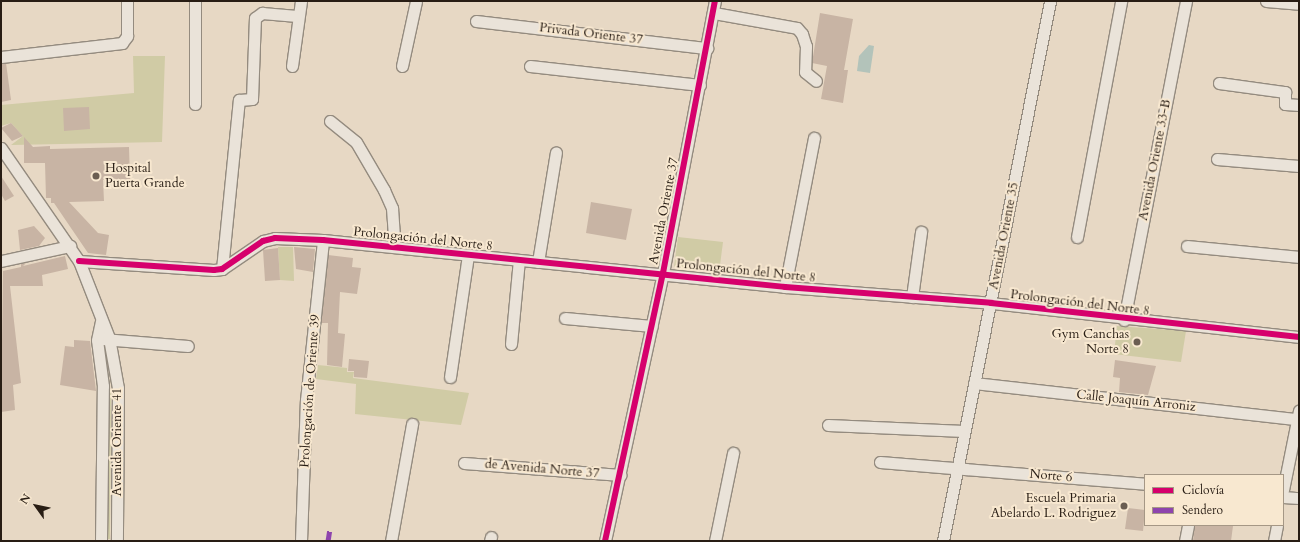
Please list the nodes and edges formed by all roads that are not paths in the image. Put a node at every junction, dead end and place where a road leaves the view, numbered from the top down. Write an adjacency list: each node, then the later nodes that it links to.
1 (127, 1): 15 (street)
2 (194, 1): 22 (street)
3 (301, 1): 12 (street)
4 (416, 1): 17 (street)
5 (715, 1): 11 (street, Avenida Oriente 37)
6 (1050, 1): 46 (street, Avenida Oriente 35)
7 (1120, 1): 31 (street)
8 (1186, 1): 48 (street, Avenida Oriente 33-B)
9 (1266, 1): 10 (street)
10 (1299, 4)
11 (714, 13): 14 (street, Avenida Oriente 37); 19 (street)
12 (298, 16): 16 (street); 42 (street)
13 (476, 21): 14 (street, Privada Oriente 37)
14 (707, 48): 21 (street, Avenida Oriente 37)
15 (1, 57)
16 (292, 66)
17 (402, 66)
18 (530, 66): 21 (street)
19 (816, 81)
20 (1219, 83): 23 (street)
21 (700, 85): 43 (street, Avenida Oriente 37)
22 (195, 104)
23 (1299, 105)
24 (330, 121): 35 (street)
25 (814, 138): 44 (street)
26 (1, 148): 33 (street, Avenida Oriente 41)
27 (556, 152): 41 (street)
28 (1217, 159): 29 (street)
29 (1299, 166)
30 (920, 232): 45 (street)
31 (1077, 237)
32 (322, 240): 35 (street, Prolongación del Norte 8); 42 (street, Prolongación del Norte 8); 75 (street, Prolongación de Oriente 39)
33 (70, 246): 39 (street); 40 (street, Avenida Oriente 41)
34 (1187, 246): 37 (street)
35 (395, 247): 36 (street, Prolongación del Norte 8)
36 (468, 255): 38 (street, Prolongación del Norte 8); 56 (street)
37 (1299, 256)
38 (519, 260): 41 (street, Prolongación del Norte 8); 54 (street)
39 (1, 261)
40 (79, 261): 42 (street); 49 (street, Avenida Oriente 41)
41 (538, 262): 43 (street, Prolongación del Norte 8)
42 (222, 269)
43 (663, 273): 44 (street, Prolongación del Norte 8); 50 (street, Avenida Oriente 37)
44 (785, 287): 45 (street, Prolongación del Norte 8)
45 (912, 297): 46 (street, Prolongación del Norte 8)
46 (991, 303): 48 (street, Prolongación del Norte 8); 57 (street, Avenida Oriente 35)
47 (565, 318): 50 (street)
48 (1124, 320): 51 (street, Prolongación del Norte 8)
49 (101, 321): 52 (street, Avenida Oriente 41); 53 (street, Avenida Oriente 41)
50 (652, 326): 66 (street, Avenida Oriente 37)
51 (1299, 337)
52 (109, 338): 53 (street); 55 (street); 74 (street, Avenida Oriente 41)
53 (97, 340): 73 (street, Avenida Oriente 41)
54 (511, 344)
55 (188, 346)
56 (450, 377)
57 (974, 383): 58 (street, Calle Joaquín Arroniz); 61 (street, Avenida Oriente 35)
58 (1298, 415): 68 (street)
59 (412, 424): 76 (street)
60 (828, 426): 61 (street)
61 (964, 431): 65 (street, Avenida Oriente 35)
62 (733, 453): 78 (street)
63 (880, 462): 65 (street, Norte 6)
64 (464, 463): 66 (street, de Avenida Norte 37)
65 (956, 467): 67 (street, Norte 6); 79 (street, Avenida Oriente 35)
66 (620, 475): 77 (street, Avenida Oriente 37)
67 (1144, 484)
68 (1284, 485)
69 (1284, 496): 70 (street)
70 (1299, 498)
71 (1188, 526): 80 (street)
72 (1277, 526): 81 (street)
73 (101, 541)
74 (117, 541)
75 (301, 541)
76 (391, 541)
77 (605, 541)
78 (715, 541)
79 (943, 541)
80 (1186, 541)
81 (1274, 541)

